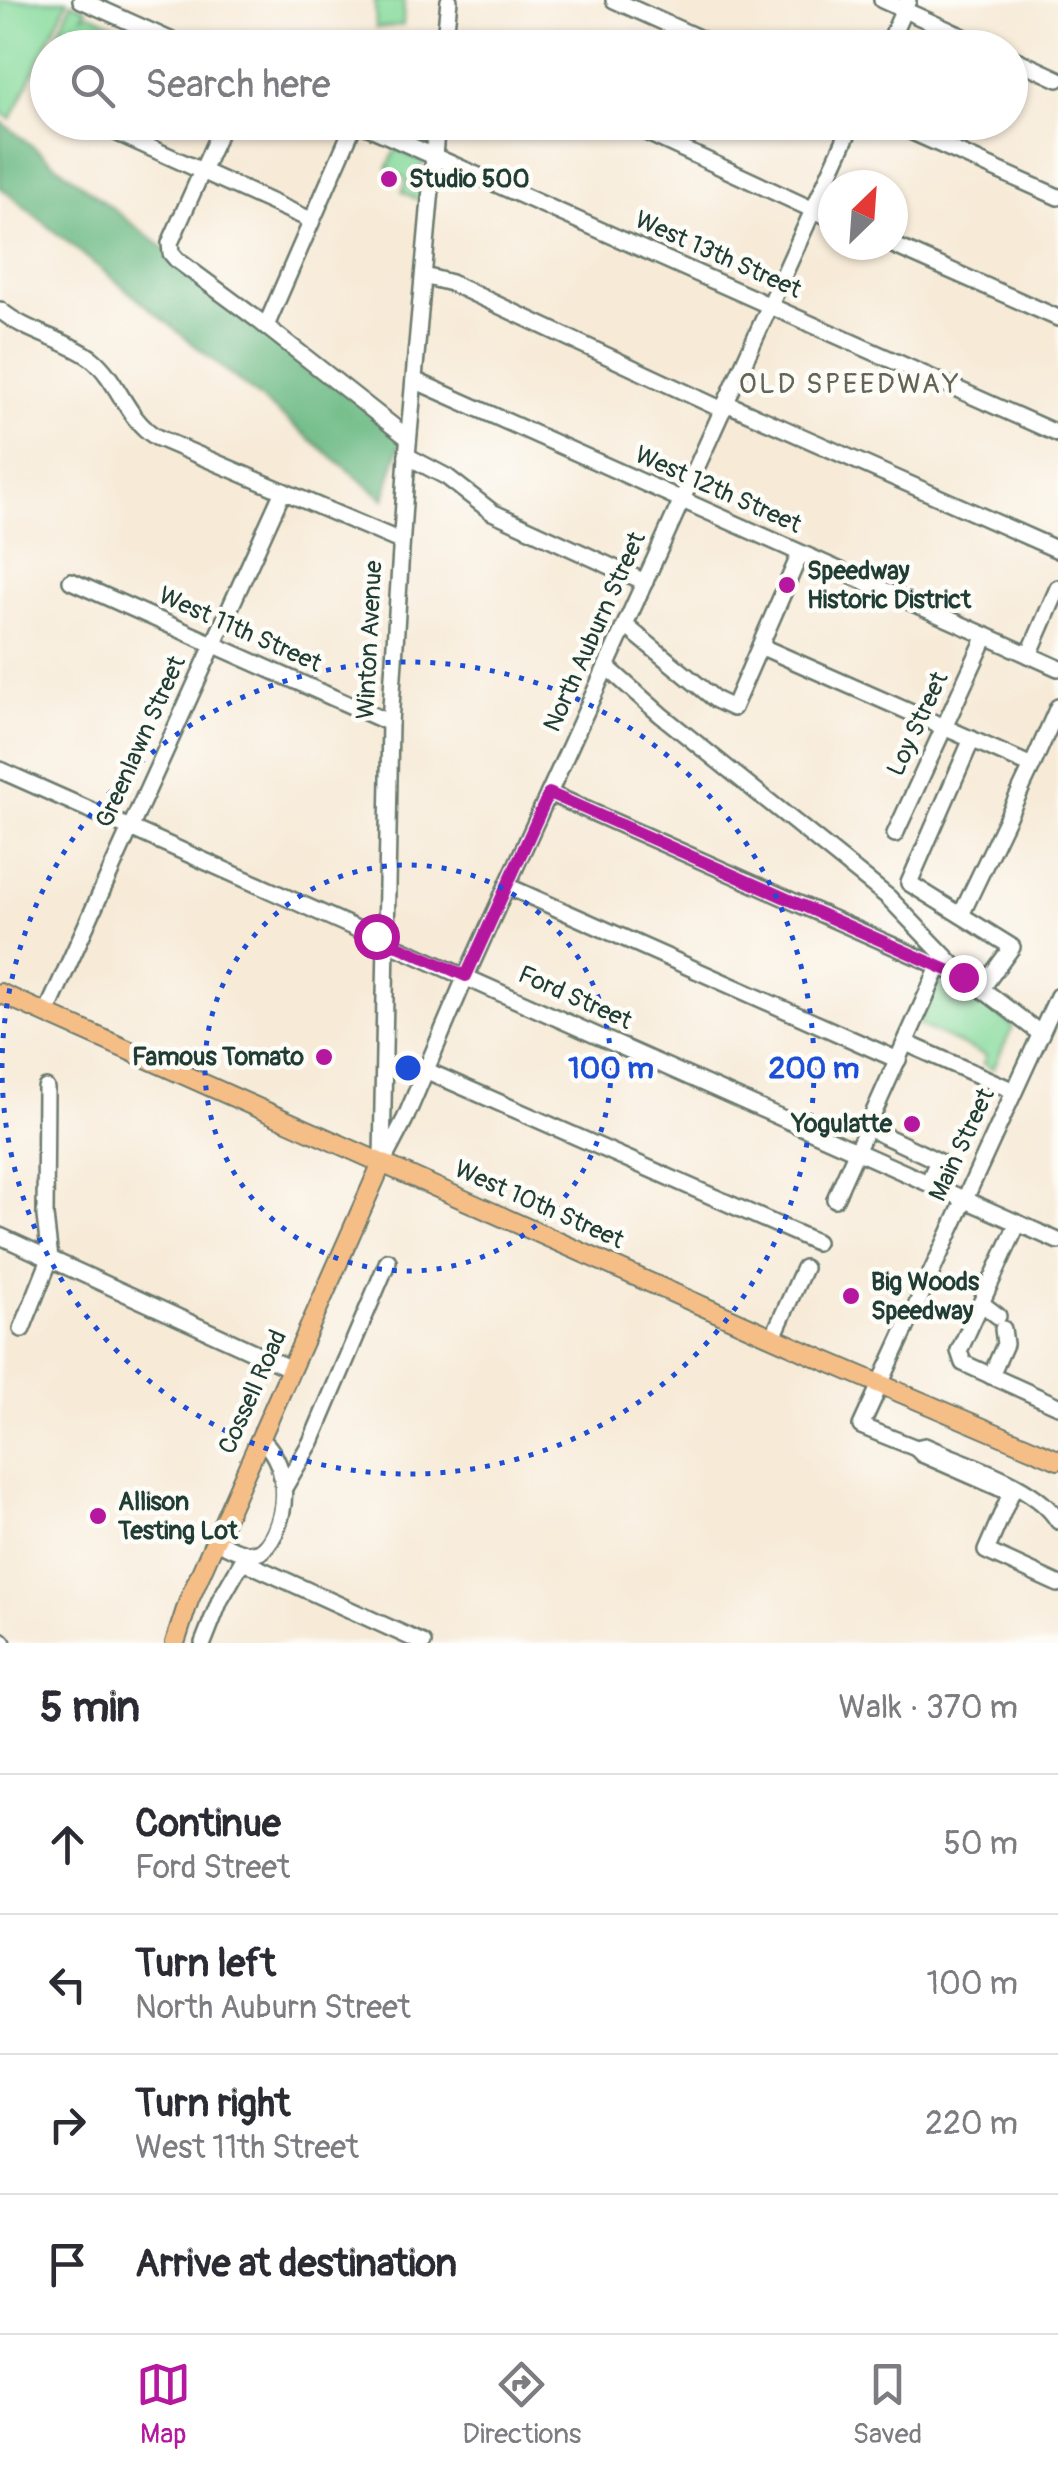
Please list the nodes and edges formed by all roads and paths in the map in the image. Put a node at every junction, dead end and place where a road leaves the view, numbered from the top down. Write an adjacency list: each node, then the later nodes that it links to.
1 (81, 0): 6 (street)
2 (449, 0): 7 (street)
3 (614, 0): 8 (street)
4 (882, 0): 5 (street)
5 (906, 5): 9 (street); 10 (street)
6 (148, 30)
7 (450, 30)
8 (681, 30)
9 (895, 30)
10 (954, 30)
11 (1028, 66): 12 (street)
12 (1058, 78)
13 (134, 140): 22 (street)
14 (216, 140): 22 (street)
15 (348, 140): 26 (street)
16 (395, 140): 21 (street, West 13th Street)
17 (436, 140): 21 (street, Winton Avenue)
18 (663, 140): 24 (street)
19 (844, 140): 24 (street, North Auburn Street)
20 (930, 140): 23 (street)
21 (434, 158): 28 (street, Winton Avenue); 29 (street, West 13th Street)
22 (202, 171): 26 (street); 32 (street)
23 (1058, 197)
24 (813, 210): 25 (street); 29 (street, North Auburn Street)
25 (818, 212)
26 (311, 220): 32 (street)
27 (908, 252): 31 (street)
28 (424, 276): 33 (street, Winton Avenue); 34 (street)
29 (770, 304): 34 (street, North Auburn Street); 35 (street, West 13th Street)
30 (0, 310): 38 (street)
31 (1058, 318)
32 (266, 326): 36 (street)
33 (414, 380): 36 (street, Winton Avenue); 39 (street, West 12th Street)
34 (724, 406): 39 (street, North Auburn Street); 41 (street)
35 (1058, 434)
36 (408, 438): 37 (street, Winton Avenue)
37 (407, 456): 40 (street, Winton Avenue); 44 (street)
38 (283, 491): 40 (street); 48 (street, Greenlawn Street)
39 (682, 502): 42 (street, West 12th Street); 44 (street, North Auburn Street)
40 (400, 541): 54 (street, Winton Avenue)
41 (1058, 550)
42 (800, 554): 47 (street, West 12th Street); 49 (street)
43 (72, 581): 48 (street, West 11th Street)
44 (646, 582): 46 (street, North Auburn Street)
45 (1058, 588): 50 (street)
46 (626, 626): 49 (street); 51 (street, North Auburn Street)
47 (986, 636): 50 (street, West 12th Street); 55 (street, Loy Street)
48 (212, 645): 54 (street, West 11th Street); 60 (street, Greenlawn Street)
49 (760, 646): 55 (street)
50 (1029, 655): 52 (street, West 12th Street)
51 (607, 667): 59 (street, North Auburn Street); 67 (street)
52 (1058, 668)
53 (1058, 708): 57 (street)
54 (390, 723): 64 (street, Winton Avenue)
55 (944, 726): 56 (street); 61 (street, Loy Street)
56 (972, 739): 57 (street); 63 (street)
57 (1032, 766): 63 (street)
58 (0, 770): 60 (street, Ford Street)
59 (549, 793): 62 (street, North Auburn Street); 65 (street)
60 (130, 828): 64 (street, Ford Street); 70 (street, Greenlawn Street)
61 (895, 834)
62 (507, 886): 66 (street, North Auburn Street); 73 (street)
63 (961, 915): 67 (street)
64 (387, 941): 66 (street, Ford Street); 79 (street, Winton Avenue)
65 (940, 967): 67 (street); 72 (street)
66 (466, 976): 74 (street, North Auburn Street); 78 (street, Ford Street)
67 (974, 983): 71 (street)
68 (0, 993): 70 (main road, West 10th Street)
69 (1058, 996): 71 (street, Main Street)
70 (46, 1014): 79 (main road, West 10th Street)
71 (1040, 1034): 76 (street, Main Street)
72 (906, 1043): 73 (street); 76 (street)
73 (898, 1060): 77 (street)
74 (425, 1070): 79 (street, North Auburn Street); 86 (street)
75 (46, 1088): 87 (street)
76 (1014, 1091): 82 (street, Main Street)
77 (868, 1128): 78 (street); 80 (street)
78 (858, 1152): 80 (street, Ford Street); 81 (street)
79 (382, 1162): 92 (main road, West 10th Street); 93 (main road, Cossell Road)
80 (928, 1183): 82 (street, Ford Street)
81 (836, 1199)
82 (965, 1199): 83 (street, Ford Street); 95 (street, Main Street)
83 (1018, 1223): 85 (street, Ford Street); 90 (street)
84 (0, 1236): 87 (street)
85 (1058, 1241)
86 (816, 1242)
87 (50, 1259): 91 (street); 93 (street)
88 (388, 1260): 100 (street)
89 (804, 1268): 92 (street)
90 (981, 1303): 94 (street); 94 (street)
91 (22, 1329)
92 (773, 1337): 95 (main road, West 10th Street)
93 (291, 1369): 97 (main road, Cossell Road)
94 (991, 1376): 96 (street)
95 (880, 1384): 98 (main road, West 10th Street); 99 (street, Main Street)
96 (1058, 1406)
97 (260, 1438): 100 (street); 102 (main road, Cossell Road)
98 (1058, 1460)
99 (1002, 1485): 101 (street); 104 (street)
100 (284, 1488): 103 (street)
101 (1058, 1521)
102 (215, 1540): 103 (street); 105 (main road, Cossell Road)
103 (245, 1557): 106 (street); 107 (street)
104 (1058, 1584)
105 (174, 1643)
106 (203, 1643)
107 (423, 1643)

